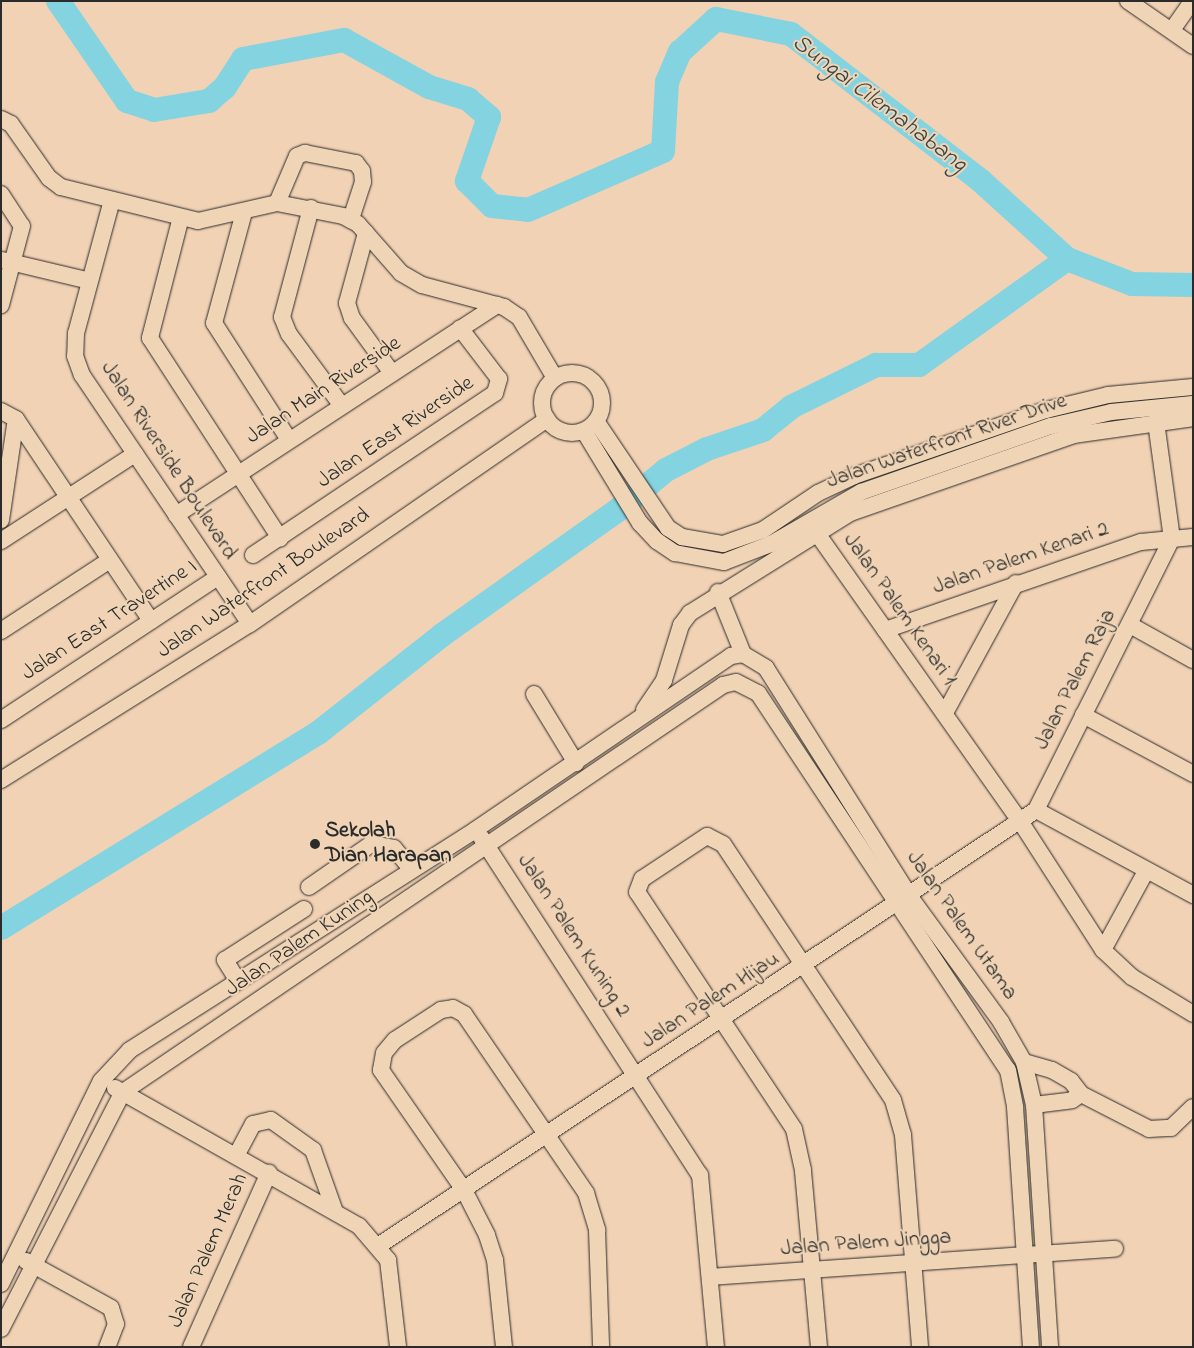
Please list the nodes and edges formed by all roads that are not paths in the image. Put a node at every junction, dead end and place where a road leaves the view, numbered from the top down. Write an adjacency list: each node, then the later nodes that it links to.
1 (1128, 1): 3 (street)
2 (1192, 1): 3 (street)
3 (1172, 30): 4 (street)
4 (1193, 46)
5 (1, 119): 7 (street)
6 (1, 194): 14 (street)
7 (112, 200): 11 (street); 15 (street, Jalan Riverside Boulevard)
8 (277, 203): 9 (street); 10 (street); 12 (street)
9 (311, 208): 12 (street); 23 (street)
10 (244, 212): 11 (street); 30 (street)
11 (181, 217): 32 (street)
12 (351, 220): 13 (street)
13 (366, 234): 17 (street); 19 (street)
14 (7, 261): 15 (street); 16 (street)
15 (90, 281): 31 (street, Jalan Riverside Boulevard)
16 (1, 305)
17 (497, 305): 18 (street, Jalan Main Riverside); 20 (street)
18 (460, 328): 19 (street, Jalan Main Riverside); 38 (street, Jalan East Riverside)
19 (392, 373): 23 (street, Jalan Main Riverside)
20 (555, 378): 27 (street); 29 (street)
21 (1193, 387): 29 (street, Jalan Waterfront River Drive)
22 (1193, 404): 29 (street, Jalan Waterfront River Drive)
23 (342, 406): 30 (street, Jalan Main Riverside)
24 (1, 411): 26 (street)
25 (1193, 418): 28 (street, Jalan Palem Kuning)
26 (16, 419): 33 (street); 35 (street)
27 (547, 419): 29 (street); 50 (street, Jalan Waterfront Boulevard)
28 (1156, 422): 36 (street, Jalan Palem Kuning); 39 (street)
29 (590, 426)
30 (289, 440): 32 (street, Jalan Main Riverside)
31 (136, 454): 33 (street); 34 (street, Jalan Riverside Boulevard)
32 (238, 474): 34 (street, Jalan Main Riverside); 38 (street)
33 (68, 498): 40 (street); 44 (street)
34 (176, 515): 46 (street, Jalan Riverside Boulevard)
35 (1, 520)
36 (816, 532): 48 (street, Jalan Palem Kuning); 52 (street, Jalan Palem Kenari 1)
37 (1193, 537): 39 (street, Jalan Palem Kenari 2)
38 (280, 538): 43 (street, Jalan East Riverside)
39 (1172, 539): 41 (street, Jalan Palem Kenari 2); 42 (street); 45 (street, Jalan Palem Raja)
40 (1, 541)
41 (1141, 542): 45 (street); 47 (street, Jalan Palem Kenari 2)
42 (1193, 548)
43 (253, 555)
44 (110, 560): 49 (street); 53 (street)
45 (1155, 571): 51 (street, Jalan Palem Raja)
46 (218, 577): 49 (street, Jalan East Travertine I); 50 (street, Jalan Riverside Boulevard)
47 (1016, 583): 52 (street, Jalan Palem Kenari 2); 58 (street, Jalan Palem Kenari 1)
48 (718, 592): 54 (street); 60 (street, Jalan Palem Kuning)
49 (150, 621): 61 (street, Jalan East Travertine I)
50 (250, 624): 64 (street, Jalan Waterfront Boulevard)
51 (1130, 625): 55 (street); 59 (street, Jalan Palem Raja)
52 (885, 630): 58 (street, Jalan Palem Kenari 1)
53 (1, 631)
54 (748, 656): 60 (street, Jalan Palem Kuning); 73 (street, Jalan Palem Utama)
55 (1193, 660)
56 (723, 685): 68 (street, Jalan Palem Kuning); 73 (street, Jalan Palem Utama)
57 (534, 694): 62 (street)
58 (944, 713): 66 (street, Jalan Palem Kenari 1)
59 (1084, 715): 63 (street); 65 (street, Jalan Palem Raja)
60 (639, 717): 62 (street, Jalan Palem Kuning)
61 (1, 720)
62 (576, 763): 67 (street, Jalan Palem Kuning)
63 (1193, 774)
64 (1, 780)
65 (1036, 810): 66 (street, Jalan Palem Raja); 70 (street)
66 (1020, 821): 73 (street, Jalan Palem Raja); 75 (street, Jalan Palem Kenari 1)
67 (475, 830): 68 (street, Jalan Palem Kuning 2); 69 (street, Jalan Palem Kuning)
68 (488, 846): 81 (street, Jalan Palem Kuning 2); 83 (street, Jalan Palem Kuning)
69 (412, 870): 71 (street); 77 (street, Jalan Palem Kuning)
70 (1146, 871): 72 (street); 75 (street)
71 (309, 887)
72 (1193, 895)
73 (903, 901): 76 (street, Jalan Palem Hijau); 80 (street, Jalan Palem Utama); 95 (street, Jalan Palem Utama)
74 (304, 909): 77 (street)
75 (1103, 950): 78 (street, Jalan Palem Kenari 1)
76 (802, 968): 79 (street, Jalan Palem Hijau); 79 (street); 97 (street)
77 (238, 981): 82 (street, Jalan Palem Kuning)
78 (1193, 1014)
79 (720, 1021): 81 (street, Jalan Palem Hijau); 99 (street)
80 (1024, 1062): 84 (street); 85 (street, Jalan Palem Utama)
81 (637, 1076): 87 (street, Jalan Palem Hijau); 100 (street, Jalan Palem Kuning 2)
82 (100, 1081): 83 (street); 96 (street, Jalan Palem Kuning)
83 (123, 1092): 88 (street); 98 (street, Jalan Palem Kuning)
84 (1081, 1094): 85 (street); 86 (street)
85 (1034, 1105): 94 (street, Jalan Palem Utama)
86 (1193, 1107)
87 (550, 1134): 90 (street, Jalan Palem Hijau); 90 (street); 108 (street)
88 (236, 1156): 89 (street); 91 (street)
89 (269, 1174): 91 (street); 105 (street, Jalan Palem Merah)
90 (464, 1190): 92 (street, Jalan Palem Hijau); 107 (street)
91 (334, 1209): 92 (street)
92 (378, 1246): 106 (street)
93 (1115, 1249): 94 (street)
94 (1043, 1254): 95 (street); 113 (street, Jalan Palem Utama)
95 (1024, 1255): 97 (street, Jalan Palem Jingga); 112 (street, Jalan Palem Utama)
96 (15, 1256): 98 (street); 101 (street, Jalan Palem Kuning)
97 (913, 1263): 99 (street, Jalan Palem Jingga); 111 (street)
98 (34, 1265): 102 (street, Jalan Palem Kuning); 104 (street)
99 (814, 1270): 100 (street, Jalan Palem Jingga); 110 (street)
100 (710, 1277): 109 (street, Jalan Palem Kuning 2)
101 (1, 1285): 102 (street)
102 (19, 1293): 103 (street, Jalan Palem Kuning)
103 (1, 1329)
104 (107, 1347)
105 (191, 1347)
106 (398, 1347)
107 (504, 1347)
108 (602, 1347)
109 (716, 1347)
110 (819, 1347)
111 (920, 1347)
112 (1031, 1347)
113 (1050, 1347)

